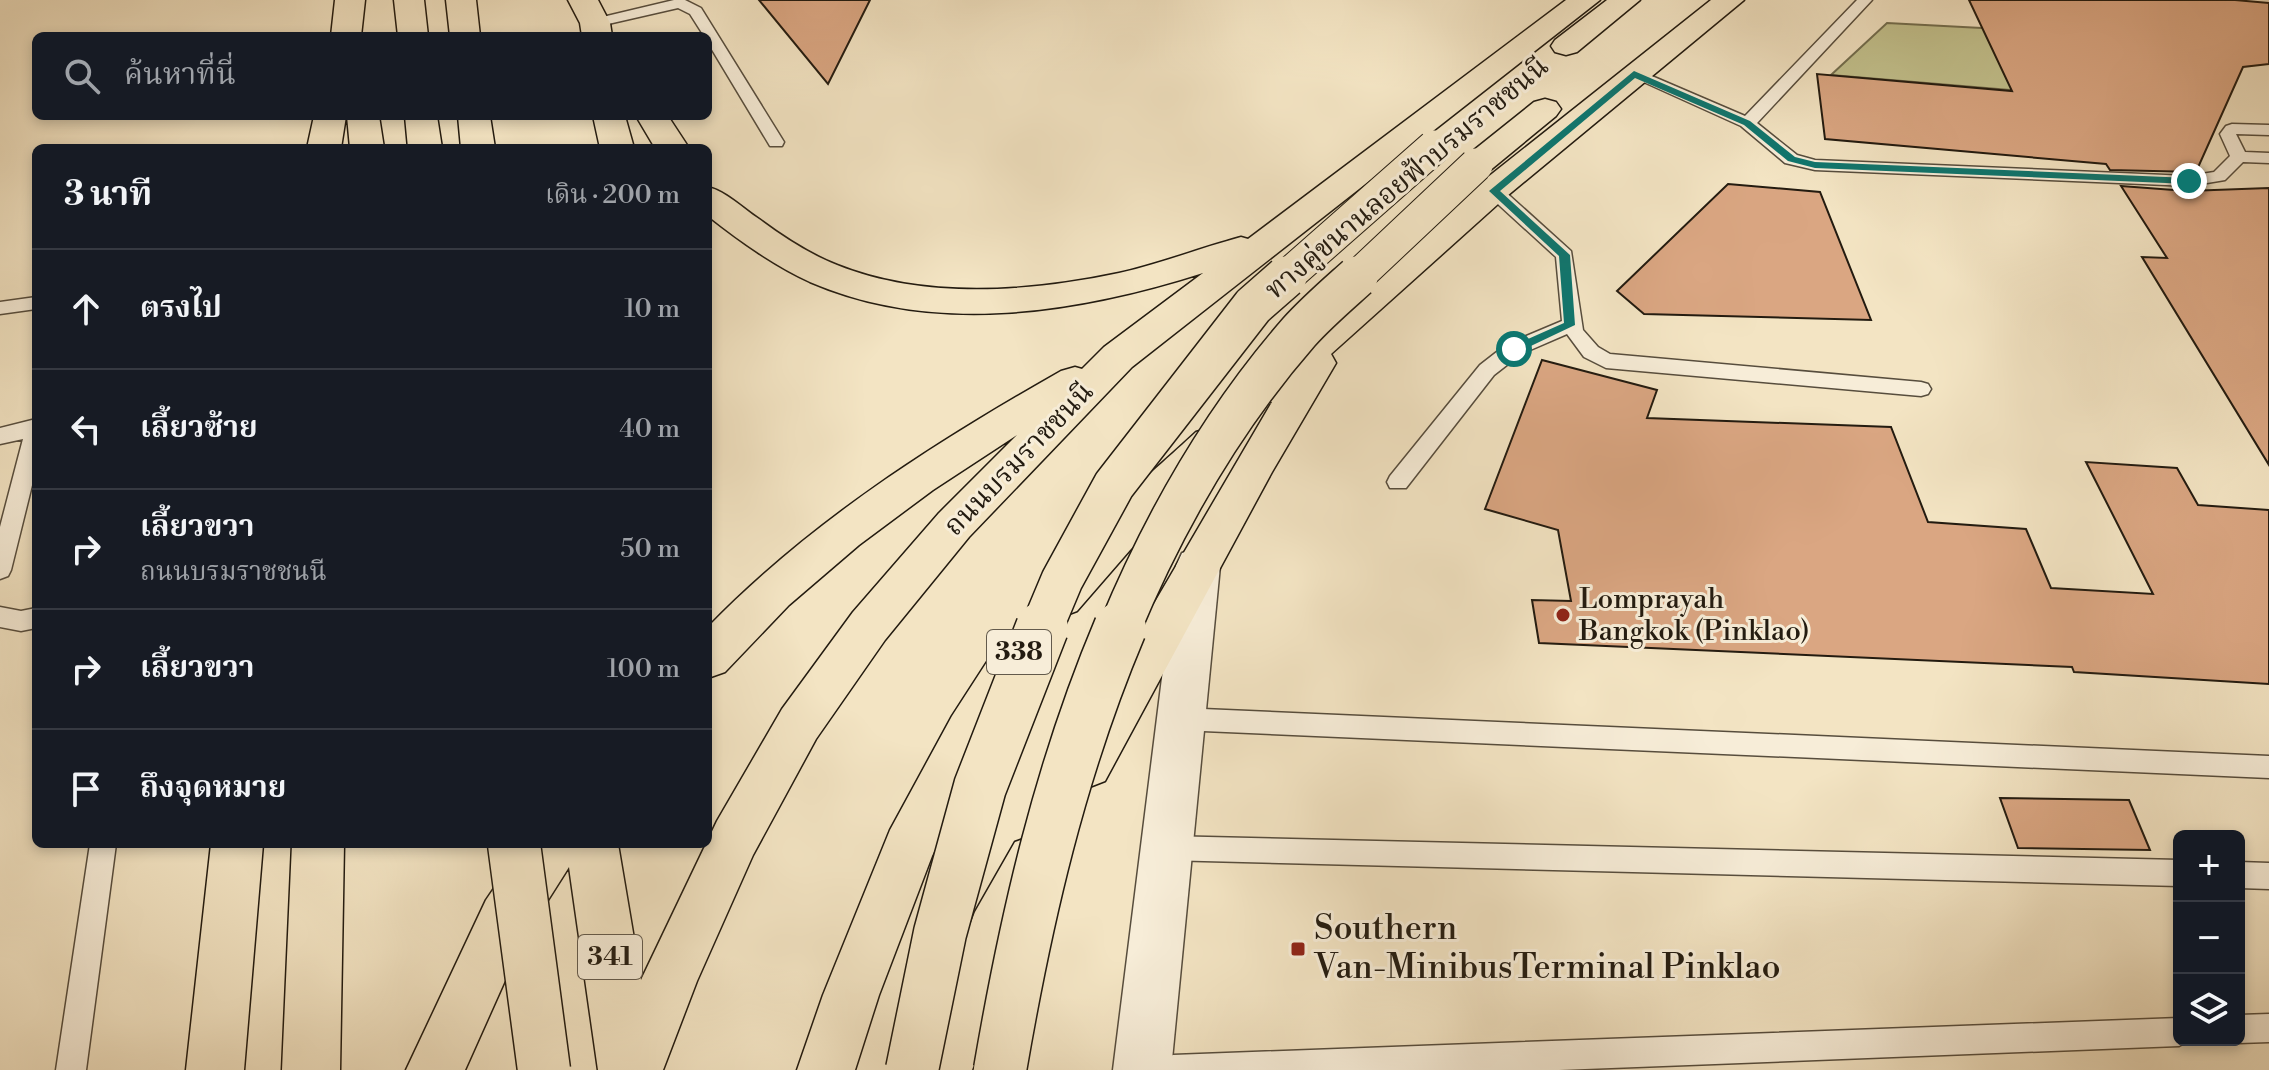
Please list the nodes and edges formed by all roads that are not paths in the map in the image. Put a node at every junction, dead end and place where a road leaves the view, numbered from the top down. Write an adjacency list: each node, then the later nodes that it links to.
1 (461, 0): 10 (main road)
2 (1585, 0): 35 (main road, ถนนบรมราชชนนี)
3 (1625, 0): 74 (main road, ทางคู่ขนานลอยฟ้าบรมราชชนนี, bridge)
4 (1681, 0): 76 (main road, ทางคู่ขนานลอยฟ้าบรมราชชนนี, bridge)
5 (1729, 0): 13 (main road)
6 (1865, 0): 21 (lane)
7 (410, 3): 9 (main road)
8 (594, 24): 11 (lane)
9 (413, 32)
10 (465, 32)
11 (709, 32)
12 (712, 37): 23 (lane)
13 (1634, 74): 21 (lane); 33 (main road, 338)
14 (329, 120): 24 (main road)
15 (347, 120): 25 (main road)
16 (364, 120): 26 (main road)
17 (422, 120): 27 (main road)
18 (474, 120): 28 (main road)
19 (610, 120): 29 (main road)
20 (654, 120): 30 (main road)
21 (1747, 123): 31 (lane)
22 (2269, 130): 31 (lane)
23 (776, 142)
24 (325, 144)
25 (346, 144)
26 (366, 144)
27 (424, 144)
28 (478, 144)
29 (616, 144)
30 (670, 144)
31 (2239, 157): 32 (lane)
32 (2269, 158)
33 (1494, 191): 38 (main road, 338); 39 (lane)
34 (712, 201): 35 (main road)
35 (1265, 242): 40 (main road, ถนนบรมราชชนนี)
36 (32, 304): 37 (lane)
37 (0, 308)
38 (1342, 321): 46 (main road); 73 (main road, 338)
39 (1570, 325): 41 (lane); 45 (lane)
40 (1118, 357): 50 (main road); 72 (main road, ถนนบรมราชชนนี)
41 (1921, 389)
42 (32, 429): 43 (lane)
43 (0, 436)
44 (32, 444): 47 (lane)
45 (1398, 482)
46 (1198, 566): 51 (street); 75 (main road)
47 (0, 570)
48 (0, 617): 49 (lane)
49 (32, 619)
50 (712, 654)
51 (1180, 719): 52 (lane); 59 (street)
52 (2269, 767)
53 (102, 848): 66 (lane)
54 (237, 848): 67 (main road)
55 (318, 848): 68 (main road)
56 (515, 848): 70 (main road, bridge)
57 (551, 848): 69 (main road)
58 (593, 848): 71 (main road, 341)
59 (1165, 848): 60 (lane); 77 (street)
60 (2173, 873)
61 (2245, 875): 62 (lane)
62 (2269, 876)
63 (2269, 1028): 64 (lane)
64 (2245, 1029)
65 (2173, 1032): 78 (lane)
66 (71, 1070)
67 (215, 1070)
68 (311, 1070)
69 (435, 1070)
70 (544, 1070)
71 (627, 1070)
72 (634, 1070)
73 (826, 1070)
74 (912, 1070)
75 (943, 1070)
76 (1000, 1070)
77 (1142, 1070)
78 (1173, 1070)

